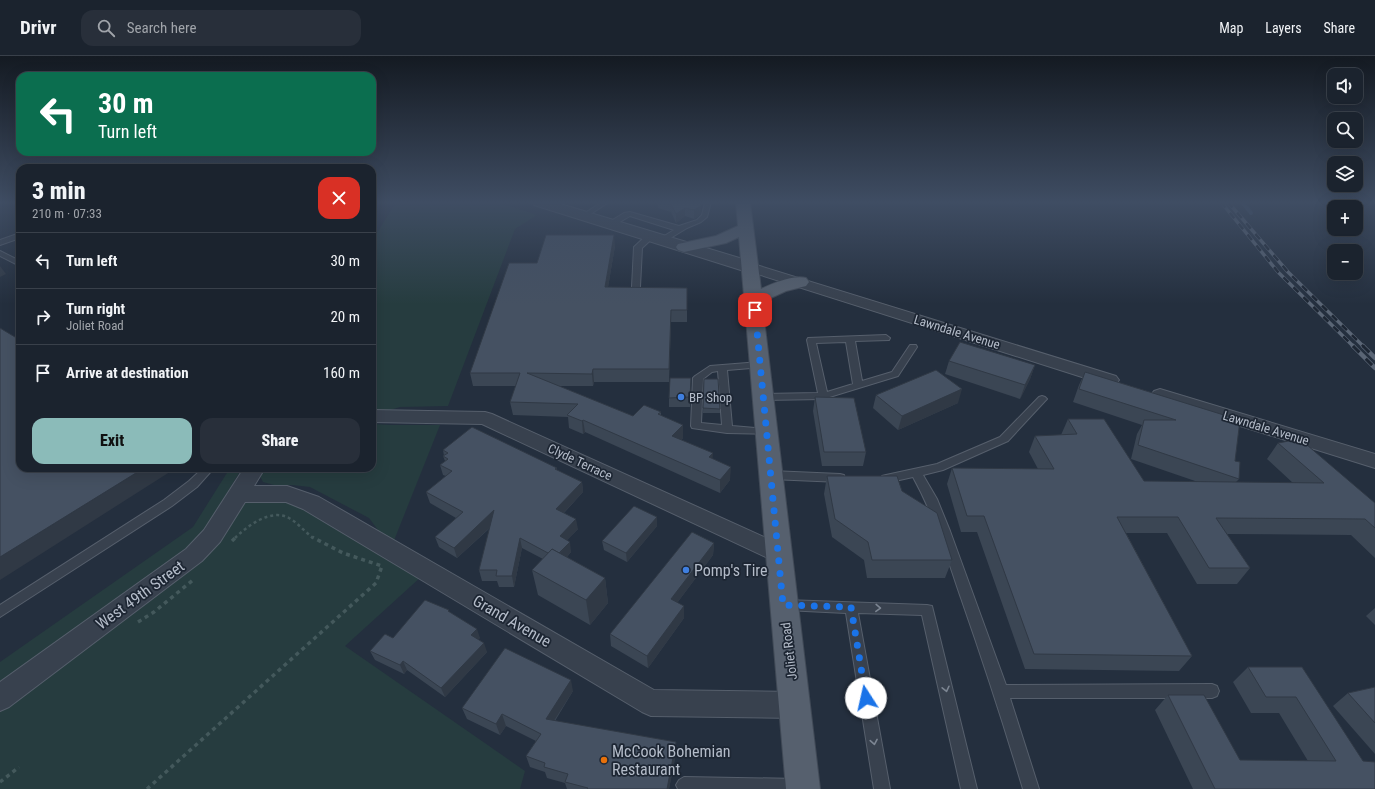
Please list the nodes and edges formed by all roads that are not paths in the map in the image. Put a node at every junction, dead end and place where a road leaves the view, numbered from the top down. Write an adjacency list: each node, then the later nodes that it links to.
1 (652, 236): 6 (street, Lawndale Avenue)
2 (662, 236): 6 (lane)
3 (728, 236): 8 (main road)
4 (747, 236): 11 (main road, Joliet Road)
5 (16, 237): 7 (lane)
6 (658, 238): 8 (street, Lawndale Avenue); 13 (lane)
7 (0, 243)
8 (684, 247): 11 (street, Lawndale Avenue)
9 (0, 253): 10 (lane)
10 (16, 262)
11 (750, 267): 12 (street, Lawndale Avenue); 14 (main road, Joliet Road)
12 (800, 282): 14 (main road); 20 (street, Lawndale Avenue)
13 (636, 287)
14 (754, 299): 18 (main road, Joliet Road)
15 (886, 338): 16 (lane)
16 (850, 339): 21 (lane); 23 (lane)
17 (913, 347): 21 (lane)
18 (760, 365): 19 (lane); 24 (main road, Joliet Road)
19 (722, 367): 27 (lane); 27 (lane)
20 (1123, 384)
21 (858, 385): 23 (lane)
22 (1146, 391): 29 (street, Lawndale Avenue)
23 (823, 396): 24 (lane)
24 (763, 398): 28 (main road, Joliet Road)
25 (1042, 399): 32 (lane)
26 (376, 416): 37 (street, Clyde Terrace)
27 (727, 430): 28 (lane)
28 (767, 432): 33 (main road, Joliet Road)
29 (1375, 461)
30 (205, 472): 40 (lane)
31 (253, 472): 36 (street, West 49th Street)
32 (916, 472): 35 (lane); 42 (lane)
33 (771, 475): 34 (lane); 37 (main road, Joliet Road)
34 (850, 478)
35 (876, 480)
36 (240, 494): 43 (street, West 49th Street); 44 (street, Grand Avenue)
37 (778, 553): 38 (main road, Joliet Road)
38 (783, 605): 39 (lane); 44 (main road, Joliet Road)
39 (851, 607): 47 (lane, one-way to 47); 48 (lane, one-way to 48)
40 (0, 612)
41 (1212, 691): 42 (lane)
42 (1001, 692): 49 (lane)
43 (0, 698)
44 (795, 705): 46 (main road, Joliet Road)
45 (684, 785): 46 (lane)
46 (803, 788)
47 (882, 789)
48 (969, 789)
49 (1031, 789)

